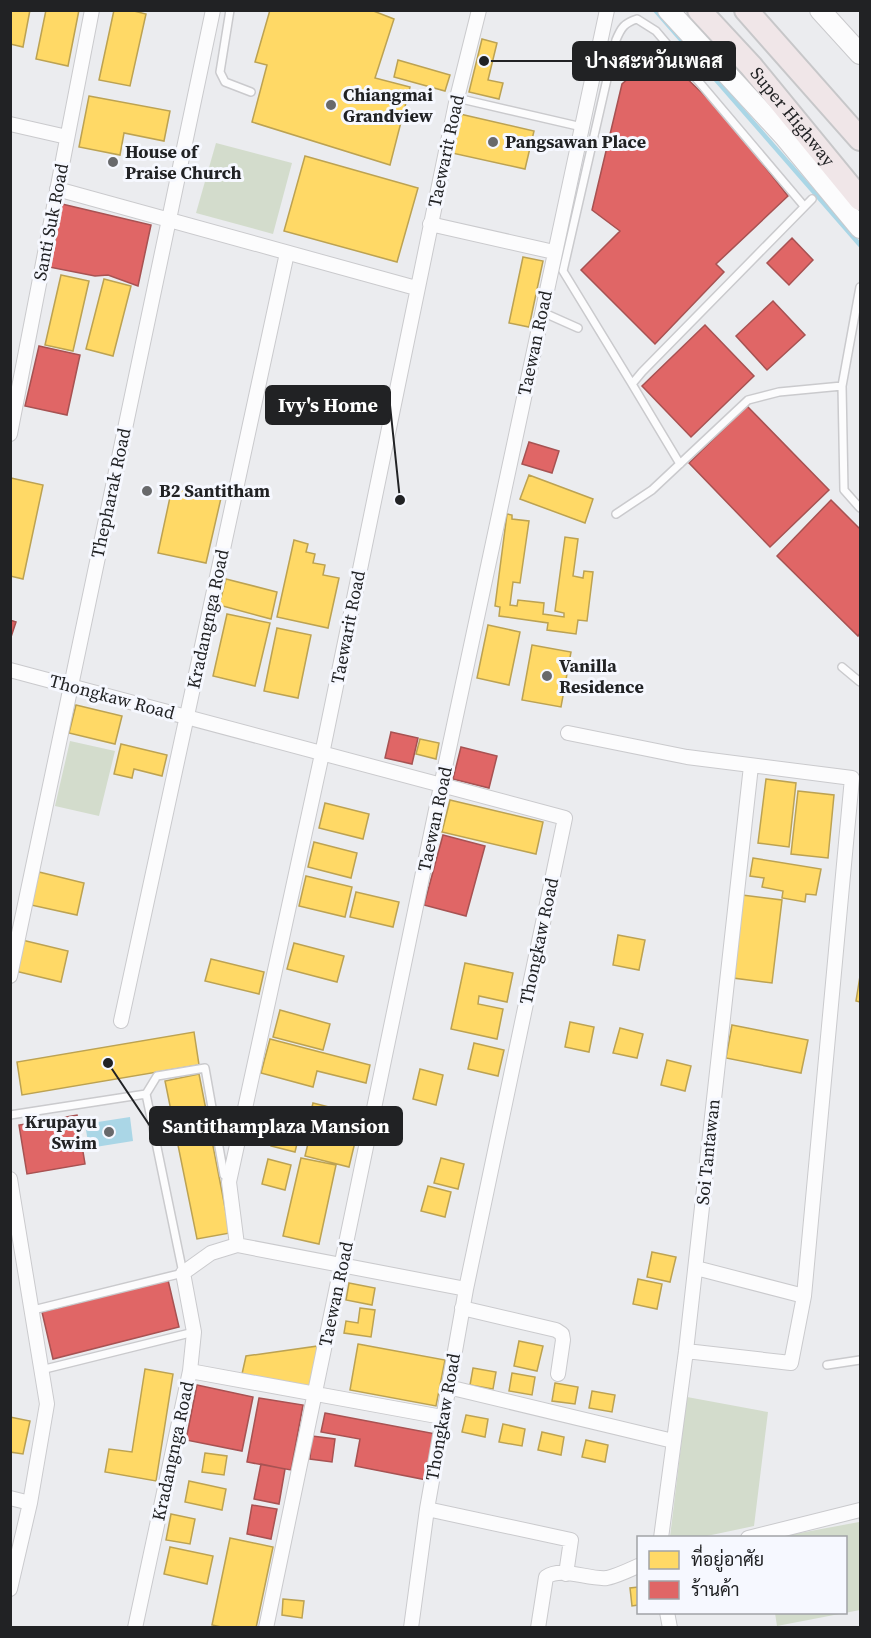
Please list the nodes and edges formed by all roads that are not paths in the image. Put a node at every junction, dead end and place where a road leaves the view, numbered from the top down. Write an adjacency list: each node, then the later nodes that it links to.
1 (92, 10): 15 (street, Santi Suk Road)
2 (213, 10): 21 (street, Thepharak Road)
3 (230, 10): 11 (lane)
4 (479, 10): 12 (street, Taewarit Road)
5 (607, 10): 14 (street, Taewan Road)
6 (668, 10): 23 (main road)
7 (699, 10): 19 (highway, Super Highway)
8 (746, 10): 16 (highway, Super Highway)
9 (820, 10): 10 (main road)
10 (861, 54)
11 (251, 92)
12 (457, 98): 14 (lane); 22 (street, Taewarit Road)
13 (10, 124): 15 (street)
14 (582, 128): 24 (street, Taewan Road)
15 (67, 137): 17 (street, Santi Suk Road)
16 (861, 139)
17 (57, 189): 21 (street); 32 (street, Santi Suk Road)
18 (812, 199): 20 (lane)
19 (861, 199)
20 (804, 206): 30 (lane); 30 (lane)
21 (168, 220): 25 (street); 40 (street, Thepharak Road)
22 (430, 224): 24 (street); 27 (street, Taewarit Road)
23 (861, 228)
24 (554, 252): 28 (street, Taewan Road)
25 (287, 253): 27 (street); 41 (street, Kradangnga Road)
26 (861, 287): 31 (lane)
27 (417, 288): 43 (street, Taewarit Road)
28 (542, 312): 29 (lane); 45 (street, Taewan Road)
29 (578, 328)
30 (632, 384): 34 (lane)
31 (842, 386): 34 (lane); 35 (lane)
32 (14, 406): 33 (street, Santi Suk Road)
33 (10, 434)
34 (680, 464): 36 (lane)
35 (861, 508)
36 (616, 514)
37 (842, 667): 39 (lane)
38 (10, 670): 40 (street, Thongkaw Road)
39 (861, 682)
40 (71, 686): 41 (street, Thongkaw Road); 46 (street, Thepharak Road)
41 (187, 717): 43 (street, Thongkaw Road); 47 (street, Kradangnga Road)
42 (568, 733): 44 (street)
43 (322, 754): 45 (street, Thongkaw Road); 52 (street, Taewarit Road)
44 (752, 766): 54 (street, Soi Tantawan); 57 (street)
45 (441, 786): 53 (street, Taewan Road); 56 (street, Thongkaw Road)
46 (10, 976)
47 (121, 1021)
48 (146, 1094): 49 (lane); 50 (lane); 55 (lane)
49 (10, 1114)
50 (224, 1175)
51 (10, 1179): 59 (street)
52 (237, 1245): 53 (street); 55 (street)
53 (342, 1265): 56 (street); 68 (street, Taewan Road)
54 (696, 1268): 57 (street); 61 (street, Soi Tantawan)
55 (183, 1273): 59 (lane); 60 (street, Kradangnga Road)
56 (466, 1289): 58 (street, Thongkaw Road)
57 (804, 1296): 61 (street)
58 (462, 1308): 66 (street); 67 (street, Thongkaw Road)
59 (33, 1310): 64 (street)
60 (194, 1332): 64 (lane); 65 (street, Kradangnga Road)
61 (686, 1351): 70 (street, Soi Tantawan)
62 (861, 1360): 63 (lane)
63 (827, 1365)
64 (41, 1370): 72 (street)
65 (190, 1371): 68 (street); 80 (street, Kradangnga Road)
66 (558, 1374)
67 (448, 1387): 69 (street, Thongkaw Road); 70 (street)
68 (315, 1394): 69 (street); 81 (street, Taewan Road)
69 (442, 1417): 73 (street, Thongkaw Road)
70 (673, 1441): 75 (street, Soi Tantawan)
71 (10, 1498): 72 (street)
72 (30, 1503): 79 (street)
73 (427, 1509): 78 (street); 82 (street, Thongkaw Road)
74 (861, 1510): 76 (street)
75 (661, 1536)
76 (756, 1536)
77 (637, 1567): 78 (street)
78 (566, 1574): 83 (street)
79 (10, 1589)
80 (135, 1628)
81 (266, 1628)
82 (411, 1628)
83 (538, 1628)

